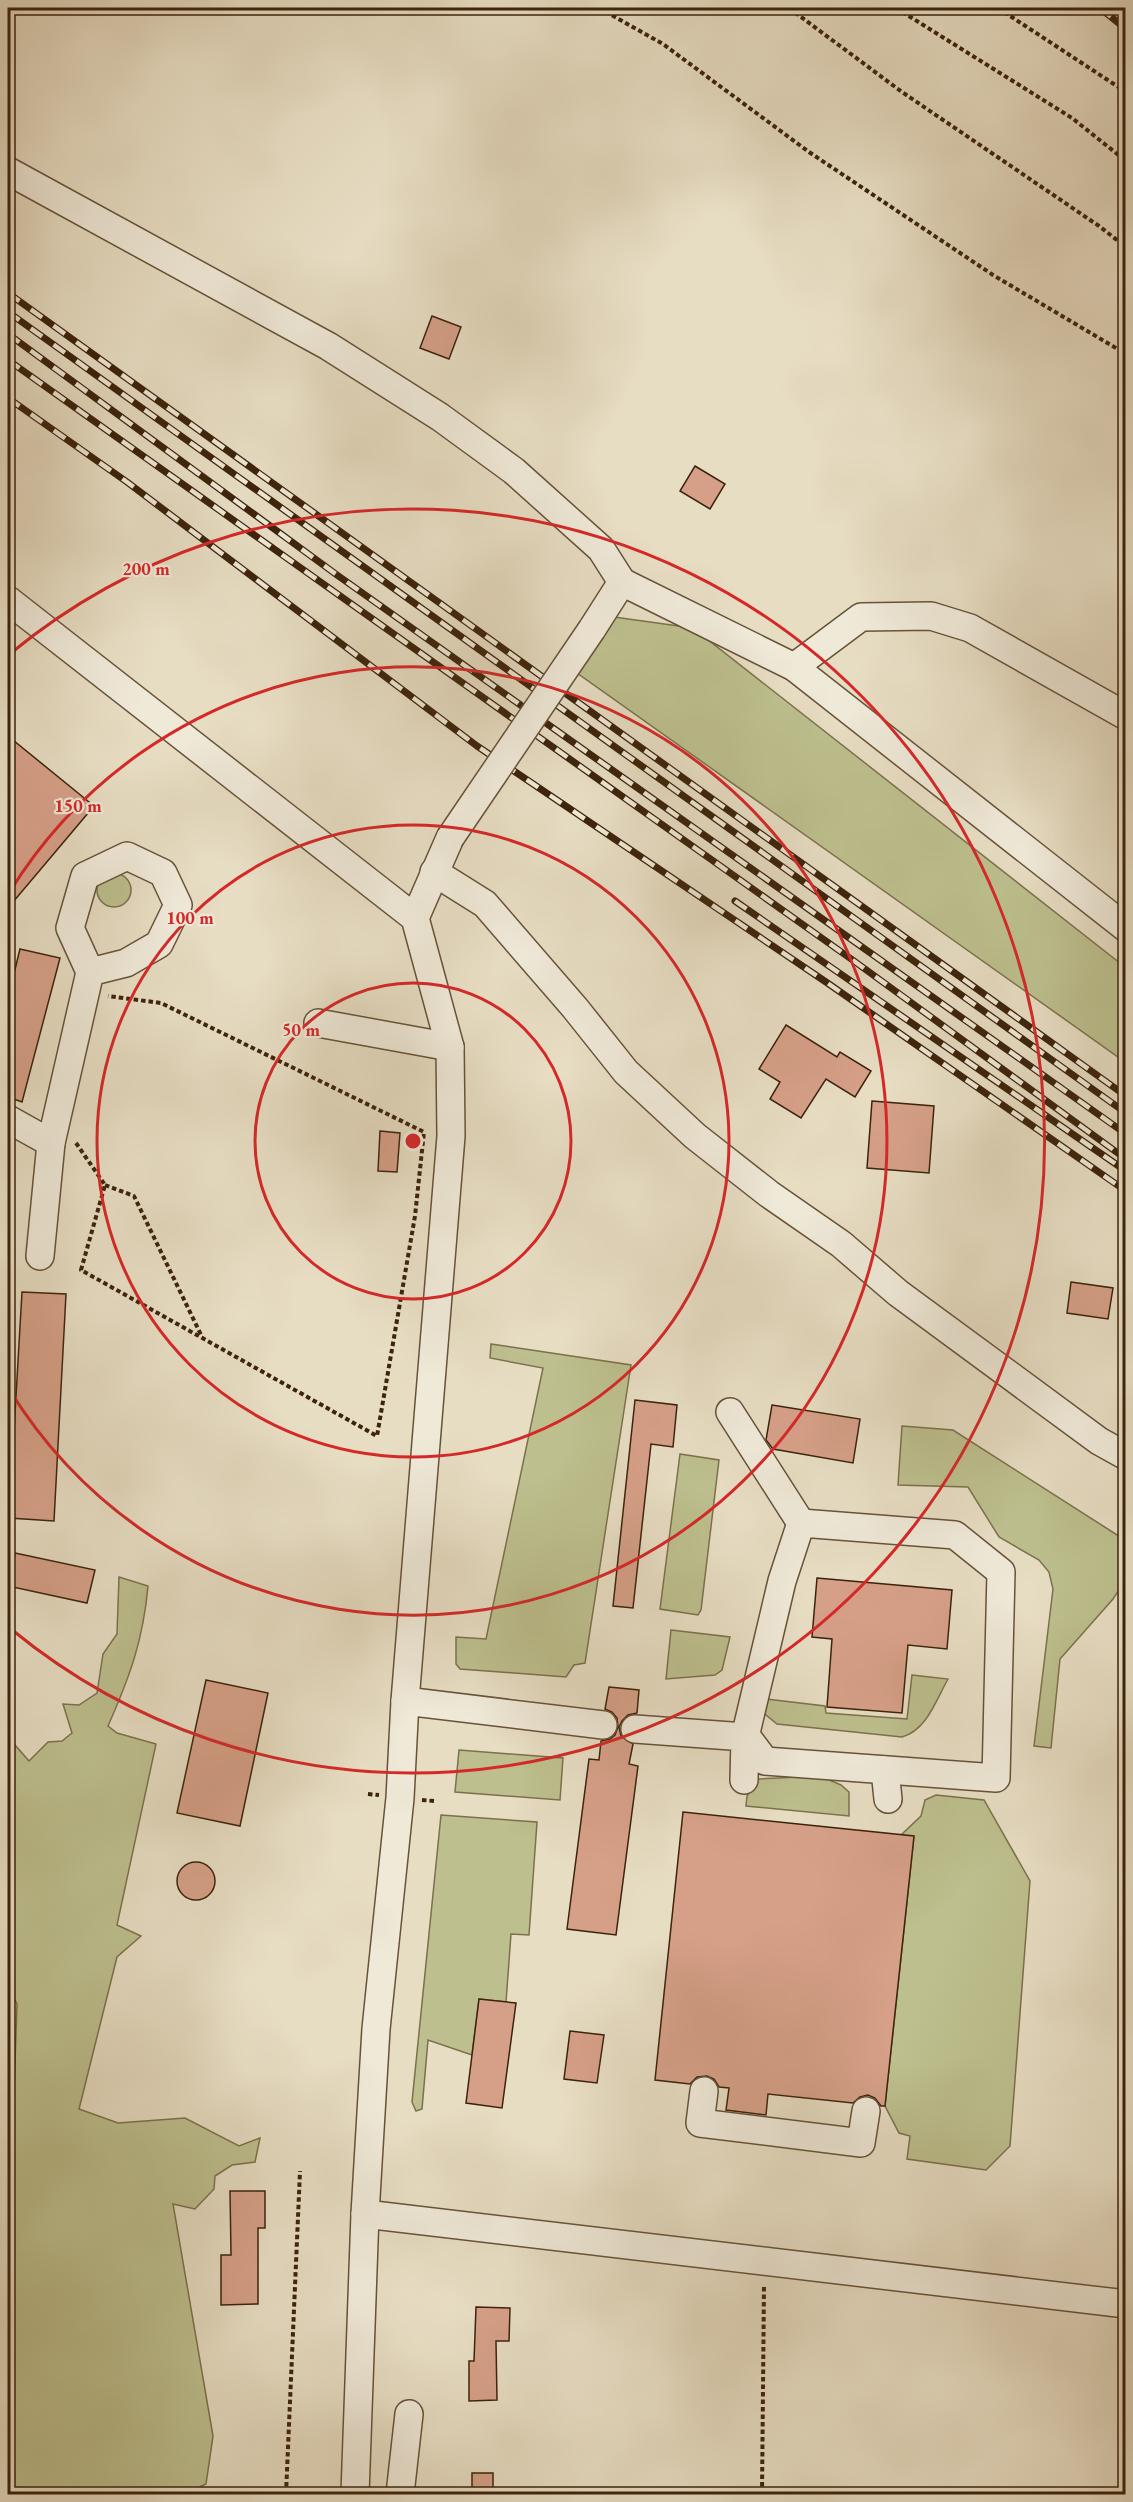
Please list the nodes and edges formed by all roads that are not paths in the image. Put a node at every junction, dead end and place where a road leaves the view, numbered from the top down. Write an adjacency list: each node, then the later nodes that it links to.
1 (8, 171): 2 (street)
2 (622, 582): 4 (street); 6 (street, bridge)
3 (8, 600): 7 (street)
4 (794, 668): 5 (street); 8 (street)
5 (1125, 716)
6 (434, 872): 7 (street); 16 (street)
7 (415, 918): 11 (street)
8 (1125, 928)
9 (87, 982): 9 (street); 13 (street)
10 (318, 1023): 11 (street)
11 (450, 1047): 18 (street)
12 (8, 1119): 13 (street)
13 (51, 1143): 14 (street)
14 (40, 1256)
15 (730, 1412): 17 (street)
16 (1125, 1456)
17 (801, 1523): 21 (street); 22 (street)
18 (405, 1701): 19 (street); 27 (street)
19 (603, 1725)
20 (635, 1729): 21 (street)
21 (745, 1737): 22 (street); 23 (street)
22 (885, 1770): 24 (street)
23 (744, 1780)
24 (888, 1799)
25 (704, 2091): 26 (street)
26 (866, 2111)
27 (365, 2214): 28 (street); 30 (street)
28 (1125, 2304)
29 (409, 2414): 31 (street)
30 (355, 2494)
31 (400, 2494)

